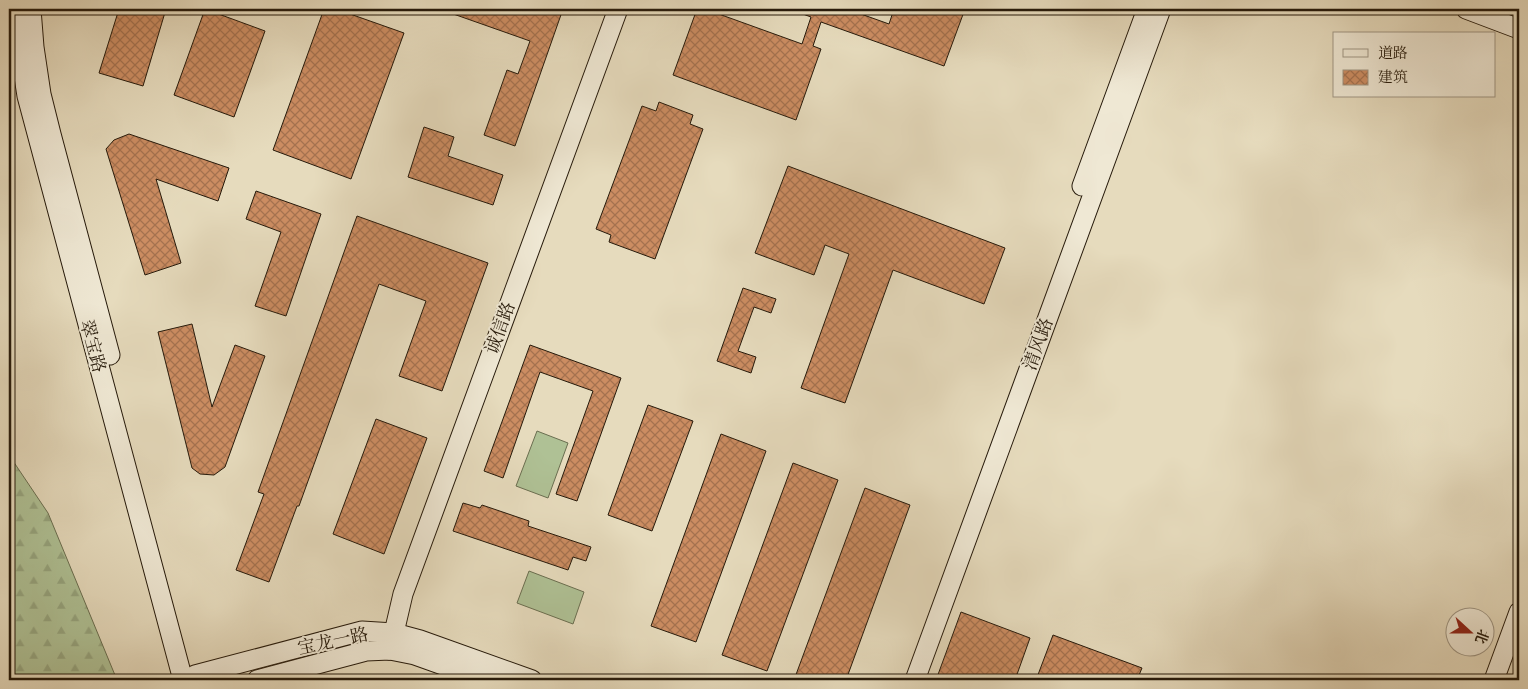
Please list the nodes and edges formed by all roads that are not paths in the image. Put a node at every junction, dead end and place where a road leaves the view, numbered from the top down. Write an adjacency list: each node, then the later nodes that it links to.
1 (16, 9): 10 (street, 翠宝路)
2 (31, 9): 10 (street, 翠宝路)
3 (618, 9): 9 (street, 诚信路)
4 (1147, 9): 14 (street, 清风路)
5 (1161, 9): 15 (street, 清风路)
6 (1466, 9): 7 (street)
7 (1519, 29)
8 (1519, 612): 16 (street)
9 (392, 641): 10 (street, 宝龙一路); 11 (street, 宝龙一路); 12 (street, 宝龙一路); 13 (street, 宝龙一路)
10 (191, 679)
11 (256, 680)
12 (485, 680)
13 (532, 680)
14 (901, 680)
15 (915, 680)
16 (1494, 680)

